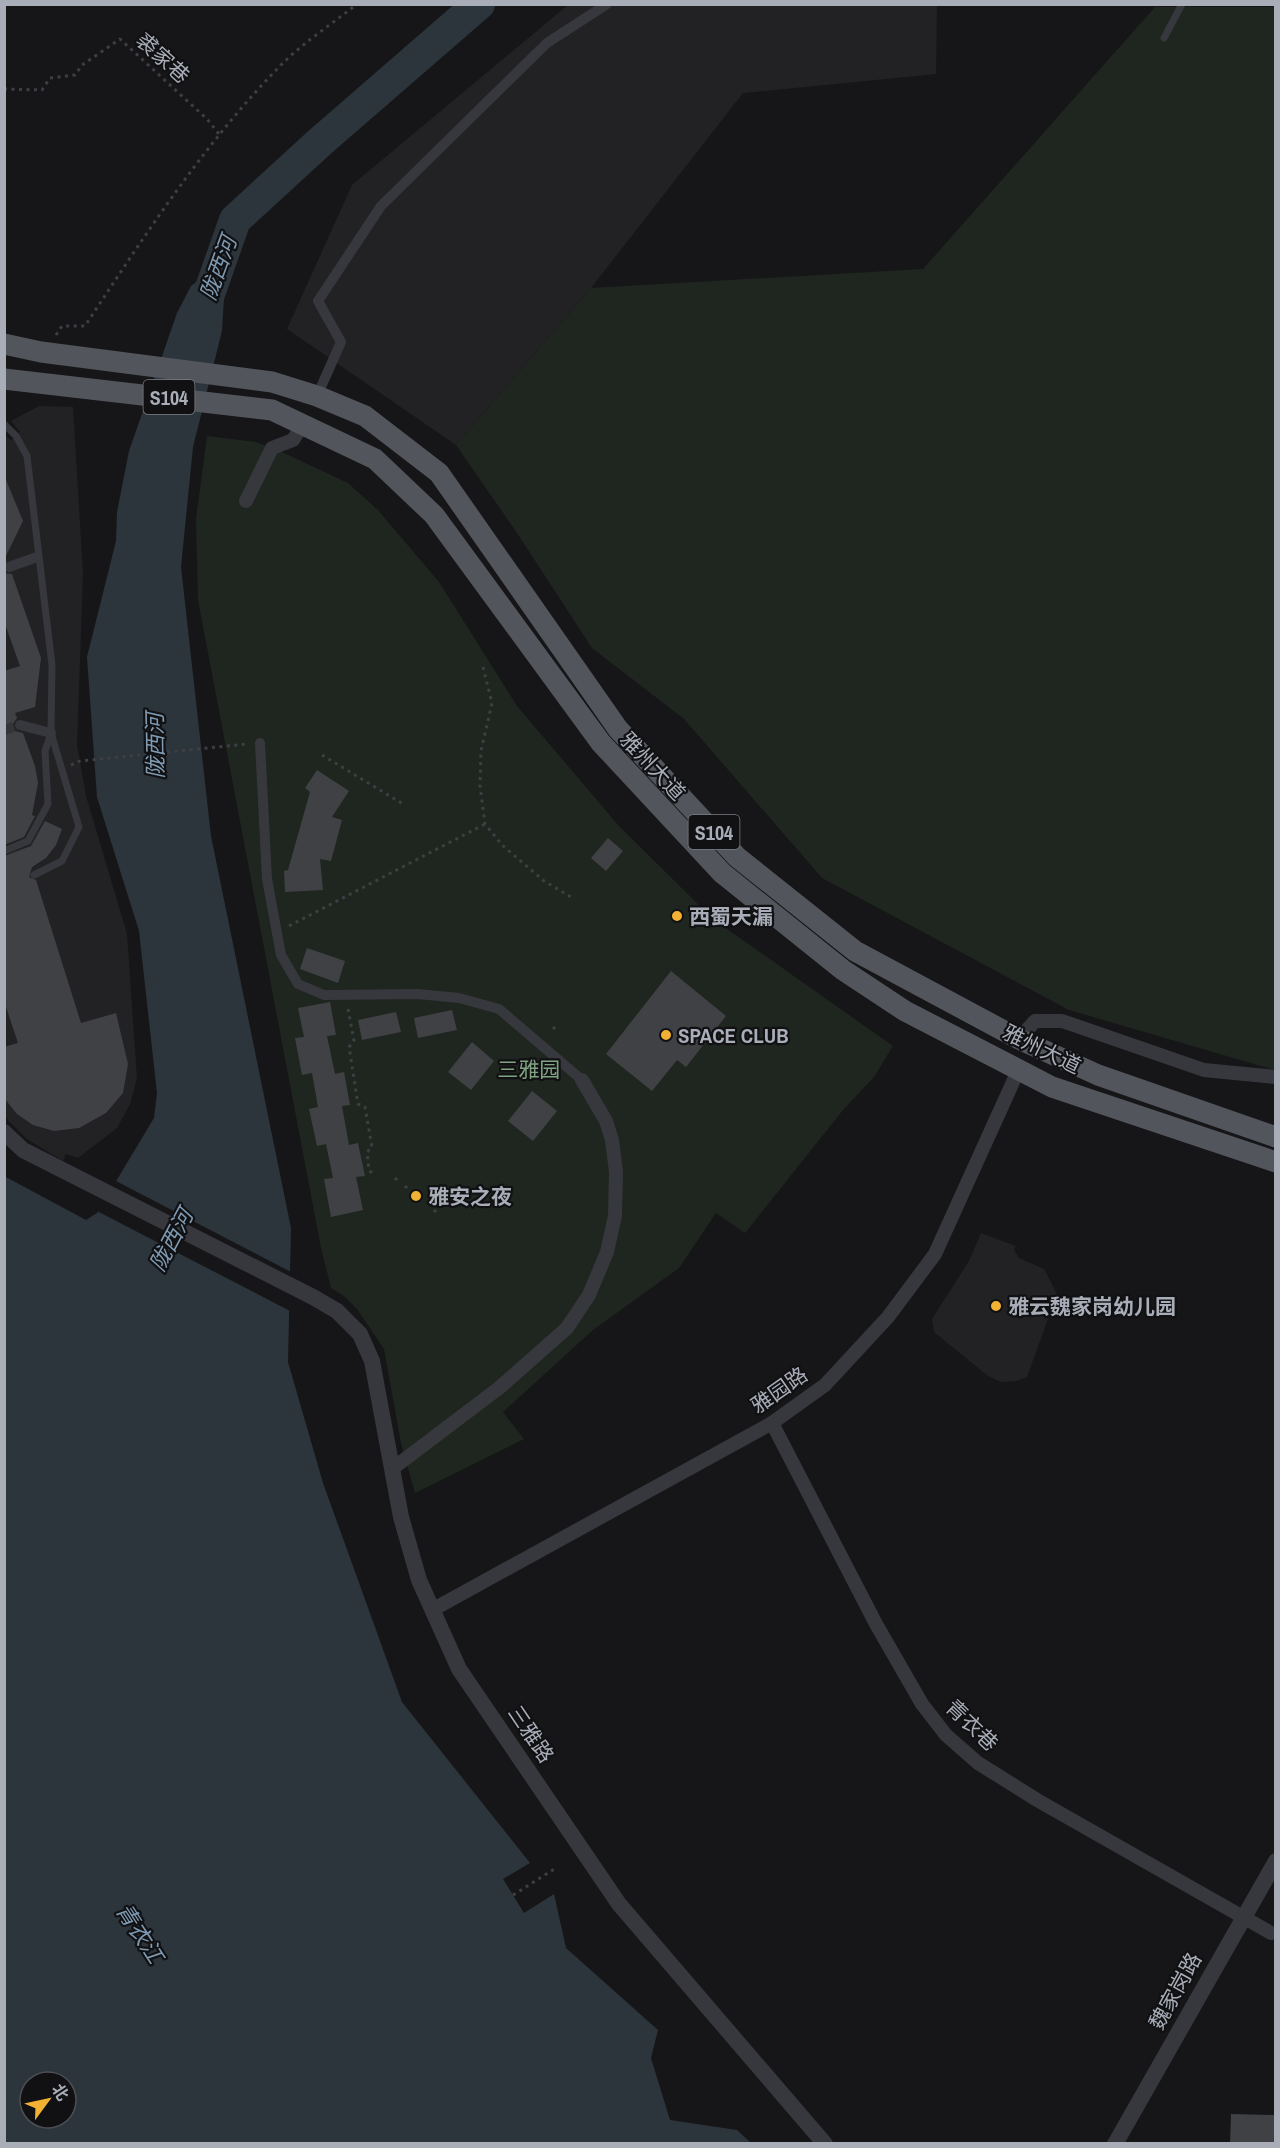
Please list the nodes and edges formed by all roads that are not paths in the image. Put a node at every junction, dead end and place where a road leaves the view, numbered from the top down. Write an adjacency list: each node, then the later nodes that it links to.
1 (607, 4): 6 (street)
2 (1182, 4): 3 (lane)
3 (1164, 38)
4 (4, 344): 6 (main road, 雅州大道 / S104)
5 (4, 379): 8 (main road, 雅州大道 / S104)
6 (317, 396): 17 (main road, 雅州大道 / S104)
7 (4, 424): 10 (lane)
8 (303, 424): 9 (street); 18 (main road, 雅州大道 / S104)
9 (246, 501)
10 (37, 557): 11 (street); 13 (lane)
11 (9, 567)
12 (20, 724): 13 (street)
13 (51, 733): 15 (lane); 16 (lane)
14 (260, 743): 20 (street)
15 (4, 851)
16 (34, 875)
17 (1019, 1039): 19 (street); 22 (main road, 雅州大道 / S104)
18 (1018, 1071): 23 (main road, 雅州大道 / S104); 24 (street, 雅园路)
19 (1275, 1077)
20 (582, 1080): 25 (street)
21 (4, 1132): 25 (street, 三雅路)
22 (1275, 1137)
23 (1275, 1162)
24 (772, 1423): 26 (street, 雅园路); 28 (street, 青衣巷)
25 (393, 1469): 26 (street, 三雅路)
26 (432, 1610): 30 (street, 三雅路)
27 (1275, 1862): 28 (street, 魏家岗路)
28 (1244, 1915): 29 (street, 青衣巷); 31 (street, 魏家岗路)
29 (1271, 1933)
30 (825, 2144)
31 (1114, 2144)

